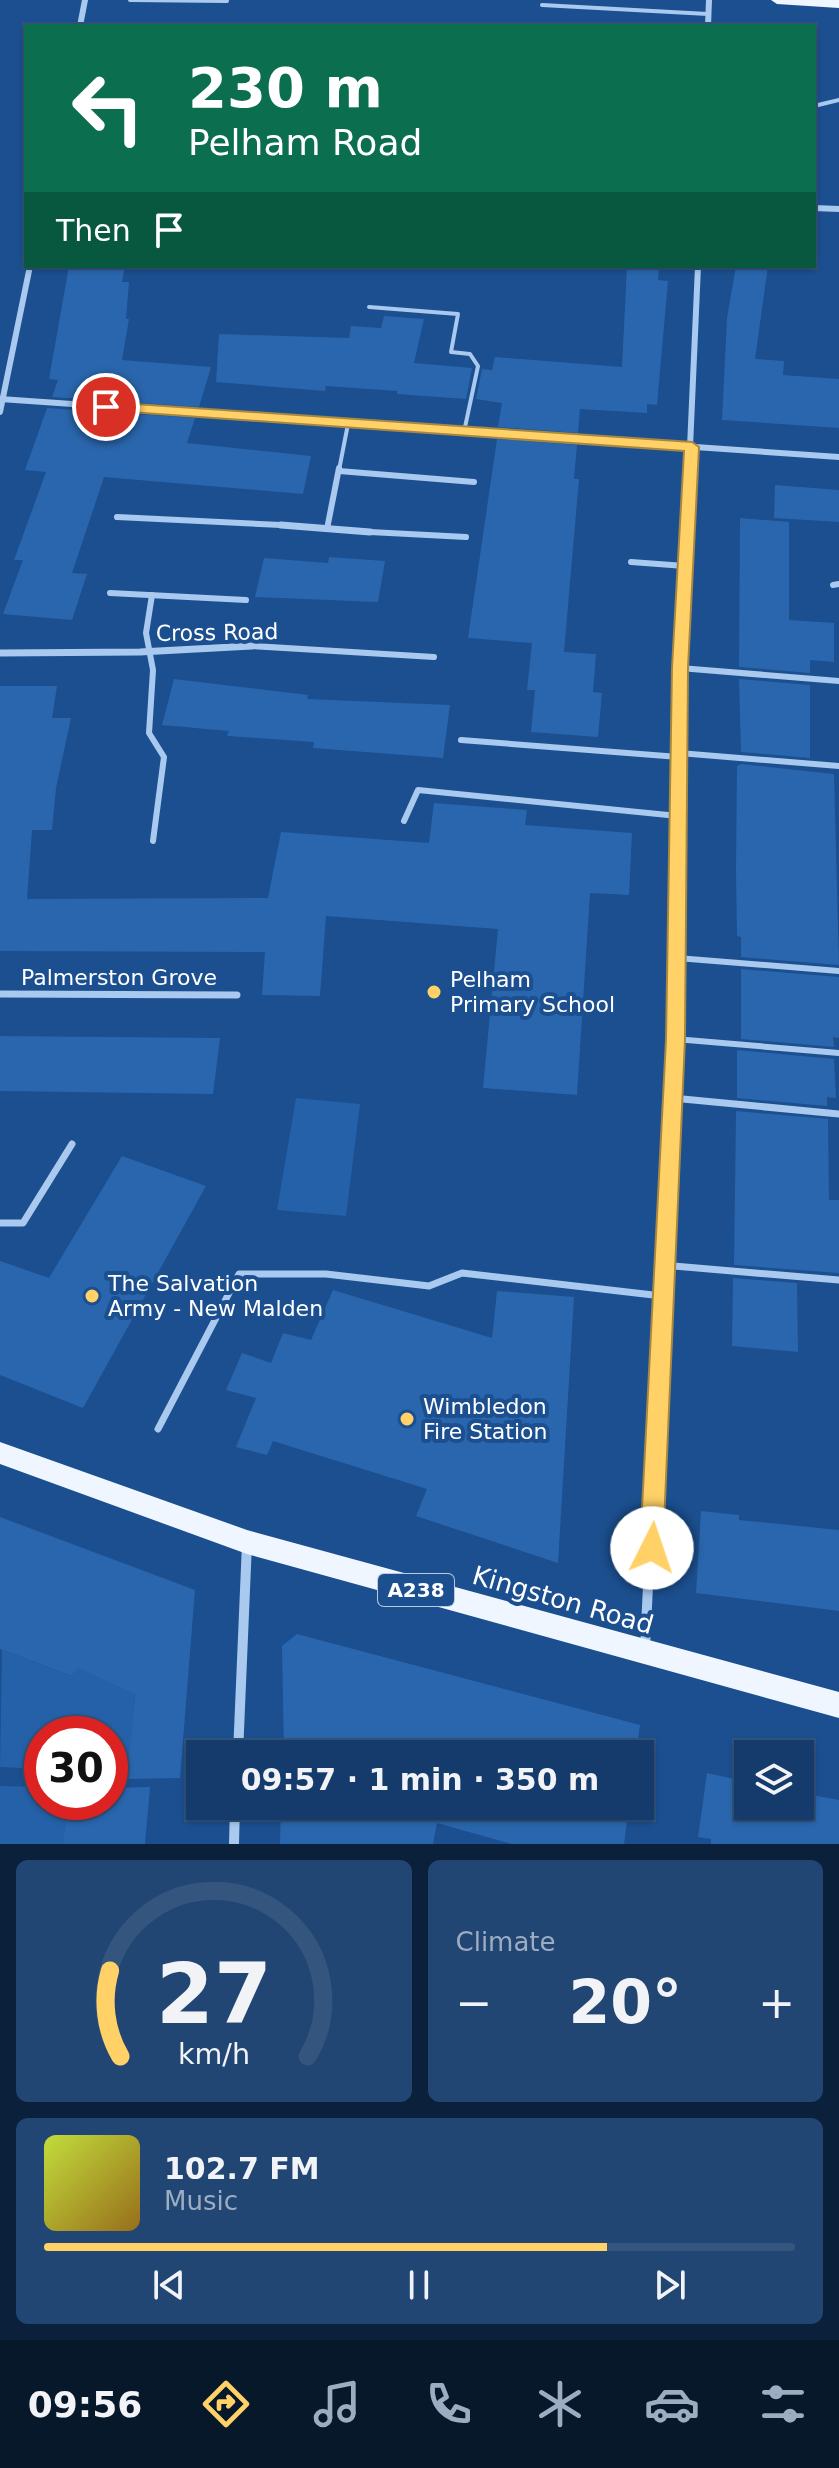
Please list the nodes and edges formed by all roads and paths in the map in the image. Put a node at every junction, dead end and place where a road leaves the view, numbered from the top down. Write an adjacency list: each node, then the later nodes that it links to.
1 (85, 0): 9 (street)
2 (130, 0): 5 (lane)
3 (709, 0): 8 (street)
4 (777, 0): 6 (main road)
5 (227, 1)
6 (839, 4)
7 (542, 5): 8 (lane)
8 (708, 14): 10 (street)
9 (80, 24)
10 (708, 24)
11 (839, 100): 12 (lane)
12 (816, 106)
13 (816, 208): 14 (street)
14 (839, 209)
15 (30, 268): 18 (street)
16 (698, 268): 22 (street)
17 (369, 307): 21 (lane)
18 (1, 399): 19 (street); 20 (street)
19 (0, 412)
20 (348, 424): 21 (street); 24 (lane)
21 (464, 432): 22 (street)
22 (692, 447): 23 (street); 32 (street)
23 (839, 457)
24 (339, 471): 25 (lane); 28 (lane)
25 (474, 482)
26 (117, 517): 27 (lane)
27 (281, 525): 28 (street)
28 (327, 529): 29 (street)
29 (370, 532): 30 (lane)
30 (466, 537)
31 (631, 562): 32 (lane)
32 (685, 566): 40 (street)
33 (110, 593): 34 (lane)
34 (152, 595): 35 (lane); 37 (lane)
35 (246, 600)
36 (252, 646): 37 (street, Cross Road); 39 (lane, Cross Road)
37 (150, 652): 38 (street, Cross Road); 47 (lane)
38 (0, 653)
39 (434, 657)
40 (680, 668): 41 (lane); 43 (street)
41 (839, 681)
42 (461, 740): 43 (lane)
43 (679, 755): 44 (lane); 45 (street)
44 (839, 766)
45 (678, 816): 46 (lane); 48 (street)
46 (404, 821)
47 (153, 841)
48 (677, 958): 49 (lane); 52 (street)
49 (839, 971)
50 (0, 994): 51 (street, Palmerston Grove)
51 (237, 995)
52 (675, 1039): 53 (lane); 54 (street)
53 (839, 1053)
54 (672, 1098): 55 (lane); 58 (street)
55 (839, 1114)
56 (72, 1144): 57 (lane)
57 (0, 1223)
58 (662, 1265): 59 (lane); 60 (street)
59 (839, 1280)
60 (662, 1296): 61 (lane); 64 (street)
61 (158, 1429)
62 (0, 1453): 63 (main road, Kingston Road / A238)
63 (247, 1542): 64 (main road, Kingston Road / A238); 66 (street)
64 (645, 1654): 65 (main road, Kingston Road / A238)
65 (839, 1705)
66 (239, 1740)
67 (235, 1820): 68 (street)
68 (234, 1844)

